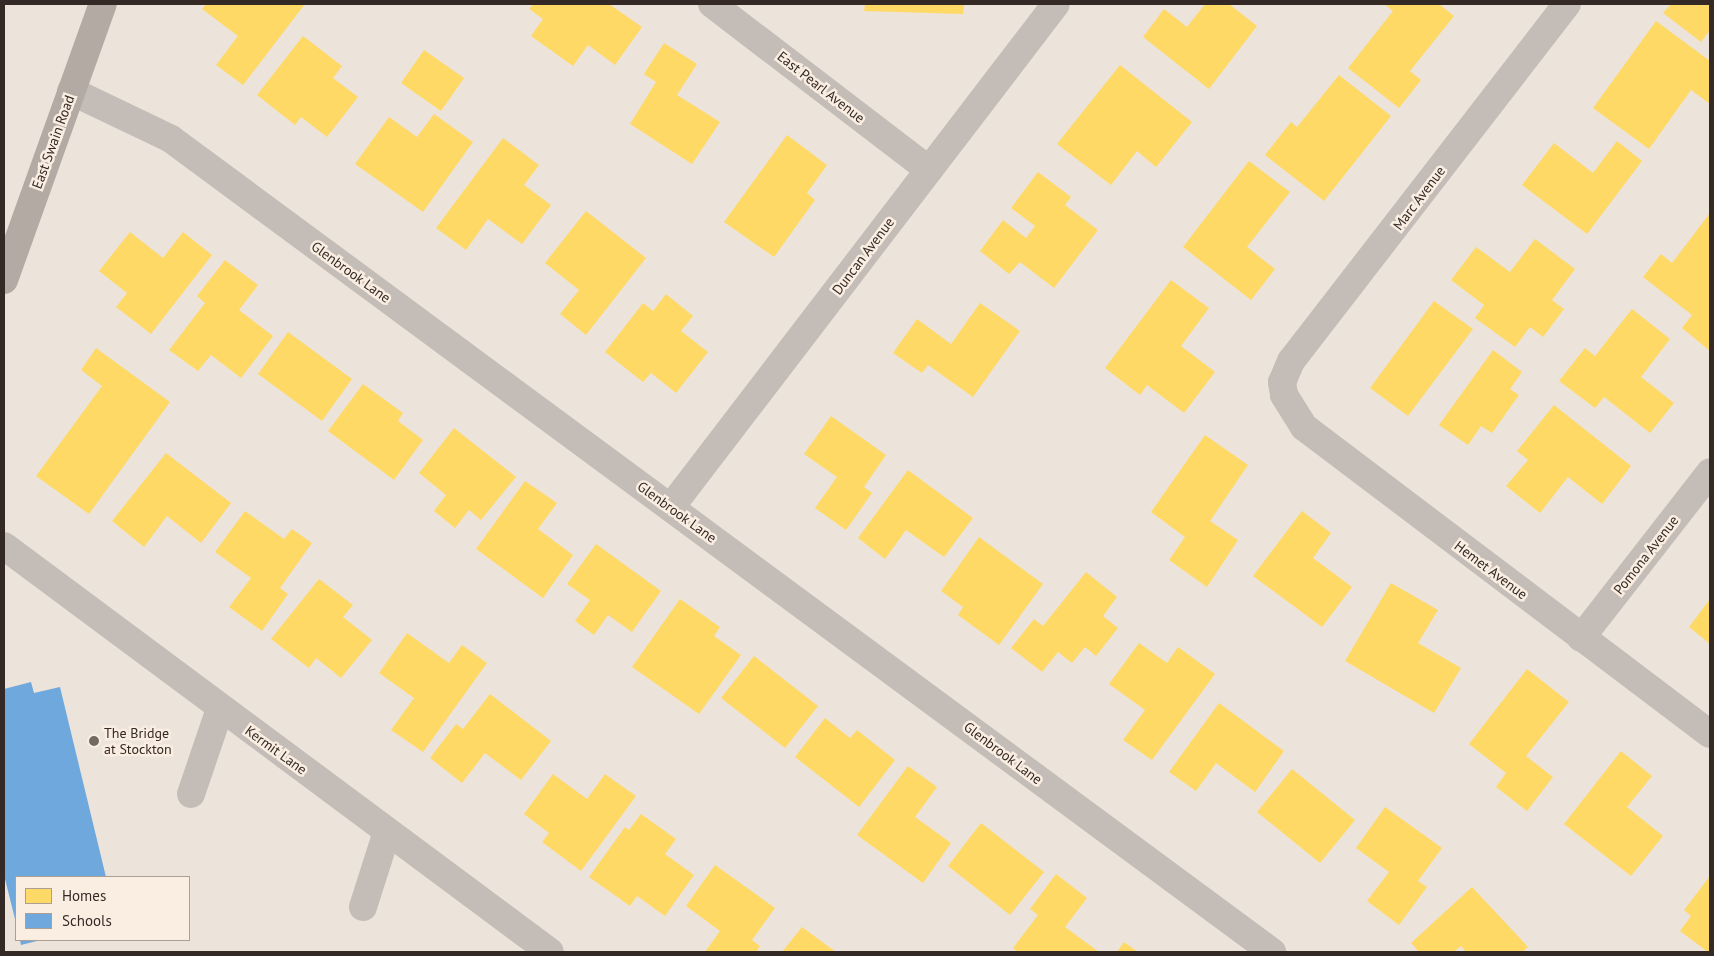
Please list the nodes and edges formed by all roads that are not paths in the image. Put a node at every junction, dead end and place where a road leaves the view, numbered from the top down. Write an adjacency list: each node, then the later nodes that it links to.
1 (103, 4): 5 (main road, East Swain Road)
2 (712, 4): 6 (street, East Pearl Avenue)
3 (1056, 4): 6 (street, Duncan Avenue)
4 (1567, 4): 8 (street, Marc Avenue)
5 (71, 91): 7 (main road, East Swain Road); 10 (street, Glenbrook Lane)
6 (929, 170): 10 (street, Duncan Avenue)
7 (4, 280)
8 (1284, 395): 12 (street, Hemet Avenue)
9 (1710, 472): 12 (street, Pomona Avenue)
10 (671, 508): 19 (street, Glenbrook Lane)
11 (4, 546): 13 (street, Kermit Lane)
12 (1581, 638): 14 (street, Hemet Avenue)
13 (220, 709): 15 (street); 16 (street, Kermit Lane)
14 (1710, 734)
15 (191, 794)
16 (387, 832): 17 (street); 18 (street, Kermit Lane)
17 (363, 907)
18 (550, 952)
19 (1272, 952)

